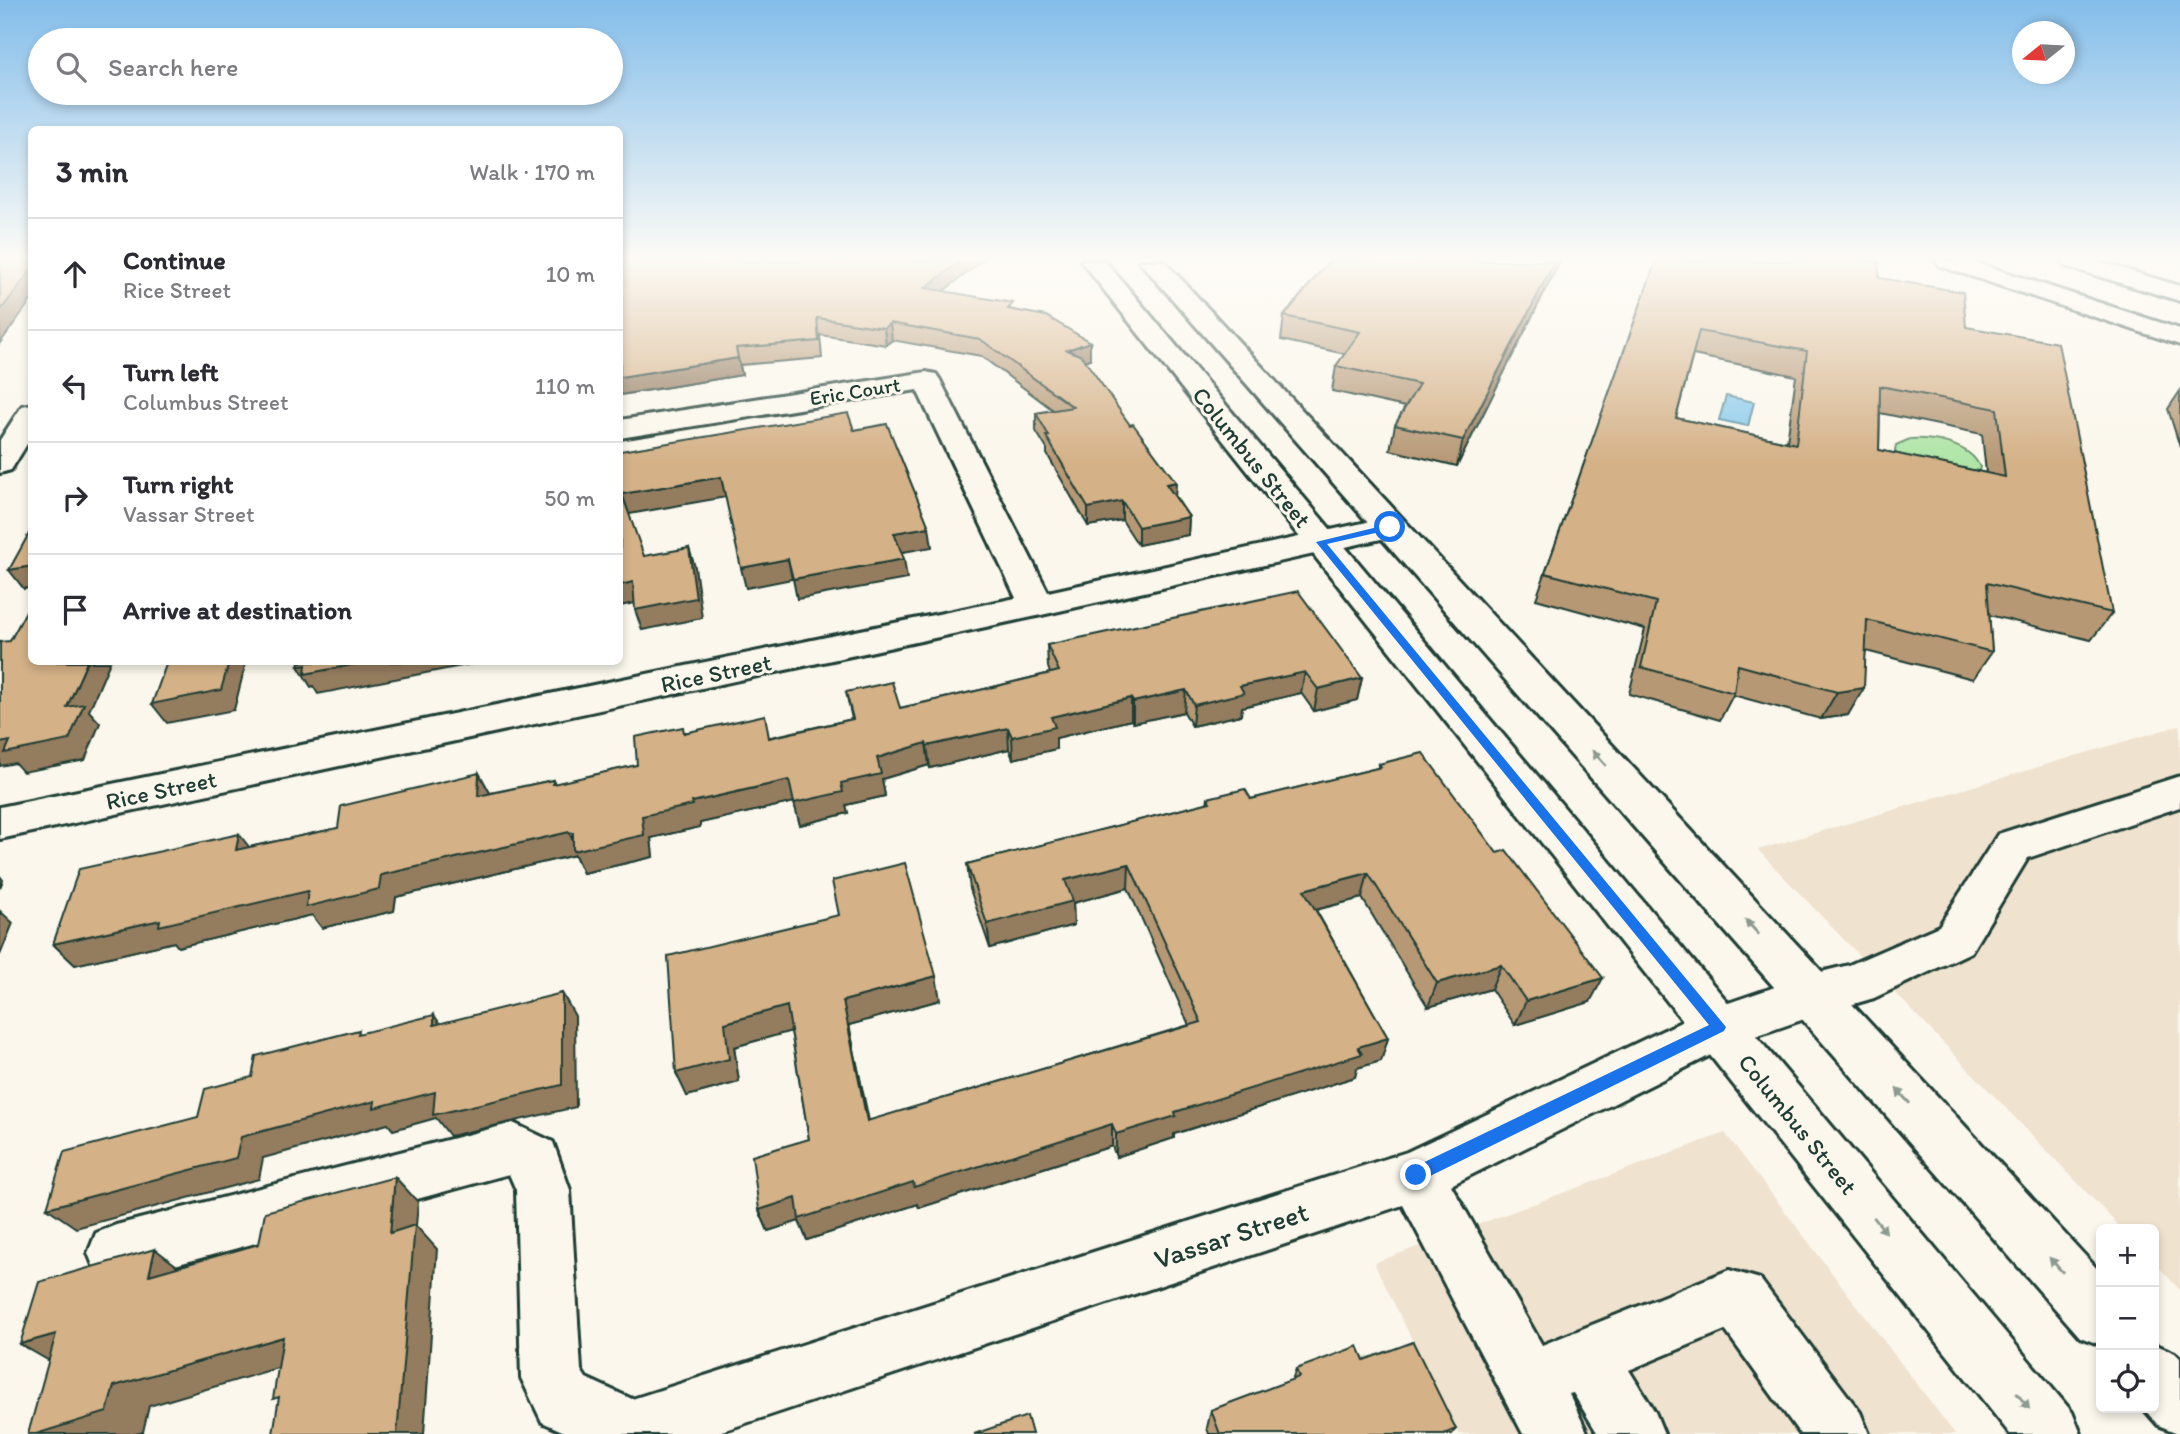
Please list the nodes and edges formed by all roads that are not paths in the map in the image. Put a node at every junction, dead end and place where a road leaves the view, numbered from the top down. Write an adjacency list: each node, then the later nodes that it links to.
1 (1147, 328): 9 (main road, Columbus Street)
2 (1211, 328): 8 (main road)
3 (2154, 328): 4 (main road)
4 (2180, 337)
5 (28, 418): 7 (main road)
6 (623, 429): 10 (main road, Eric Court)
7 (5, 450)
8 (1390, 527): 9 (main road, Rice Street); 13 (main road, one-way to 8)
9 (1321, 542): 10 (main road, Rice Street); 14 (main road, Columbus Street)
10 (1037, 606): 12 (main road, Rice Street)
11 (2180, 791): 13 (main road, Vassar Street)
12 (0, 823)
13 (1813, 995): 14 (main road, Vassar Street); 17 (main road, one-way to 13)
14 (1719, 1027): 15 (main road, Vassar Street); 26 (main road, Columbus Street, one-way to 26)
15 (1416, 1175): 20 (main road); 22 (main road, Vassar Street)
16 (116, 1253): 22 (main road)
17 (2096, 1310)
18 (1586, 1357): 20 (main road); 24 (main road); 25 (main road)
19 (2159, 1380): 21 (main road)
20 (1528, 1381): 23 (main road)
21 (2180, 1404)
22 (631, 1432)
23 (1557, 1434)
24 (1633, 1434)
25 (1838, 1434)
26 (2050, 1434)

